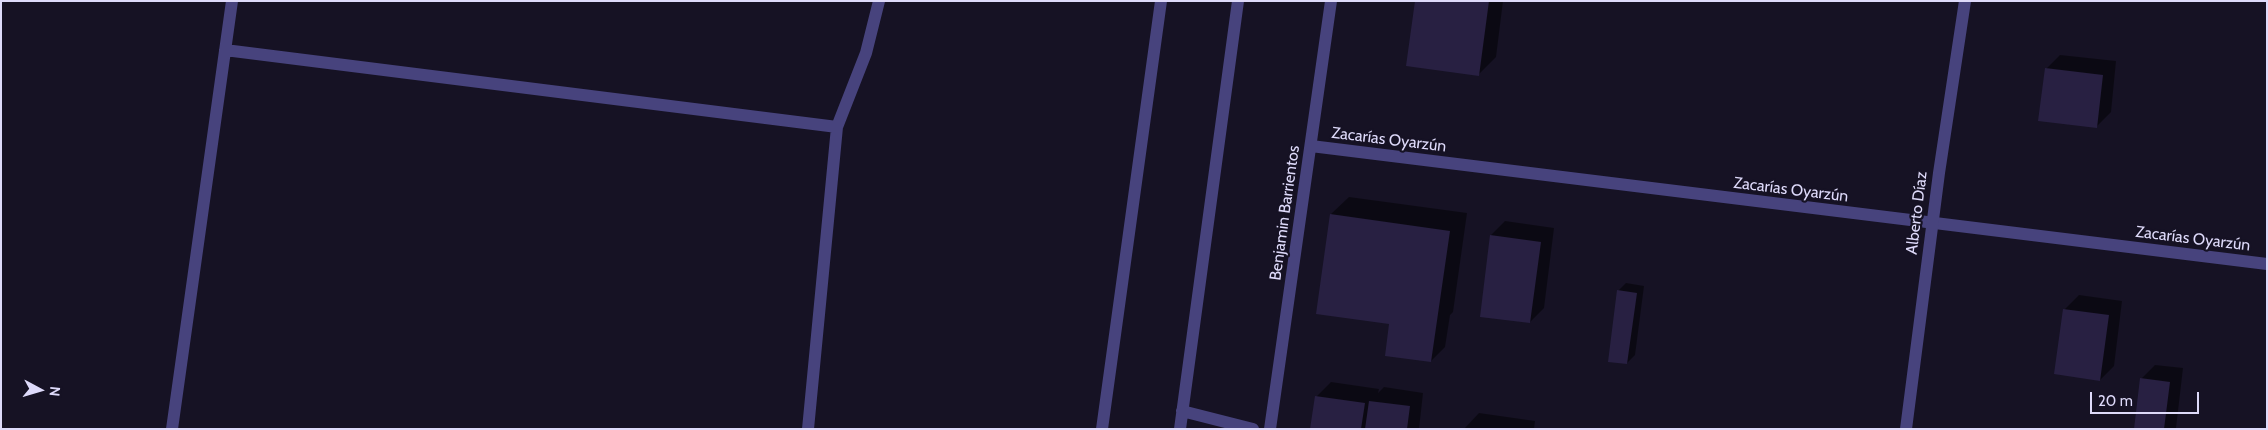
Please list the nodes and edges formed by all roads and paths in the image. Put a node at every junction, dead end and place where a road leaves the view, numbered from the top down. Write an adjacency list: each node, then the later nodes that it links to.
1 (232, 1): 7 (street)
2 (880, 1): 8 (street)
3 (1161, 1): 15 (street)
4 (1238, 1): 12 (street)
5 (1331, 1): 9 (street, Benjamin Barrientos)
6 (1966, 1): 10 (street, Alberto Díaz)
7 (225, 50): 8 (street); 13 (street)
8 (837, 127): 14 (street)
9 (1311, 146): 10 (street, Zacarías Oyarzún); 18 (street, Benjamin Barrientos)
10 (1932, 224): 11 (street, Zacarías Oyarzún); 19 (street, Alberto Díaz)
11 (2267, 264)
12 (1182, 410): 16 (street); 17 (street)
13 (172, 429)
14 (808, 429)
15 (1102, 429)
16 (1180, 429)
17 (1253, 429)
18 (1270, 429)
19 (1906, 429)

